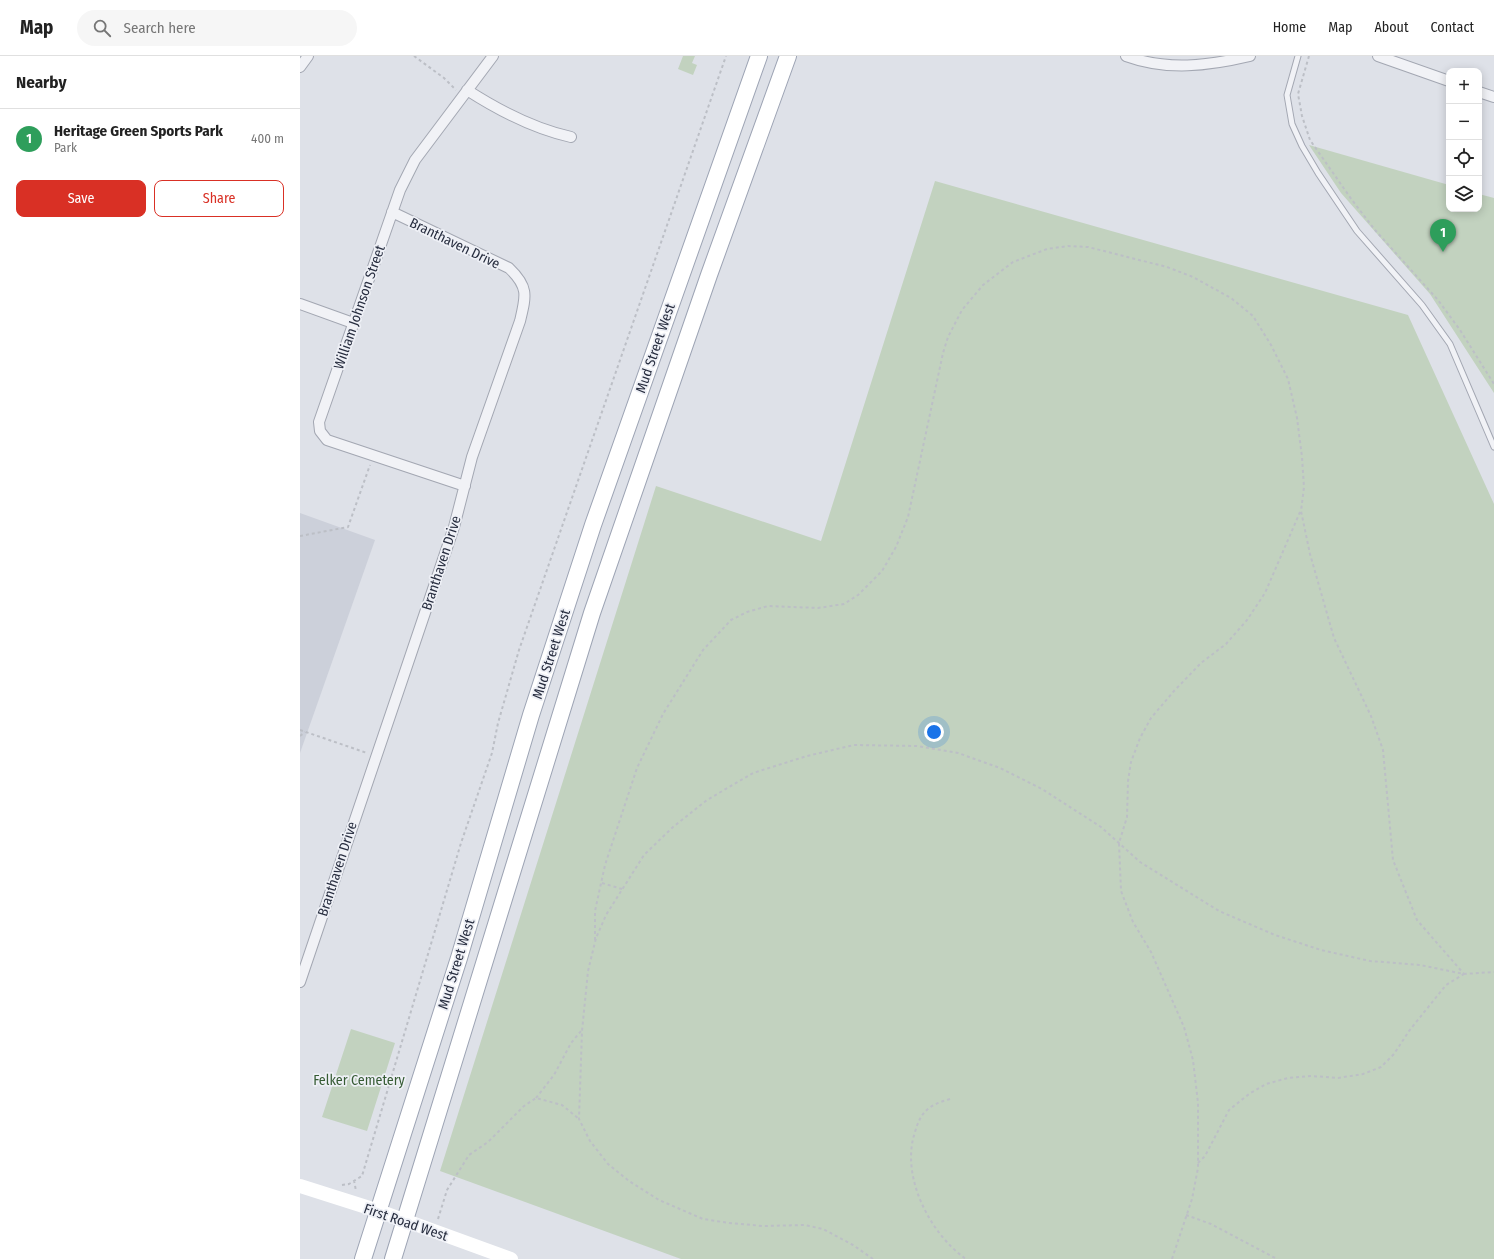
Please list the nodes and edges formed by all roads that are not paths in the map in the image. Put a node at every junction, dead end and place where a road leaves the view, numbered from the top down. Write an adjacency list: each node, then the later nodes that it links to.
1 (308, 56): 9 (street)
2 (494, 56): 11 (street, William Johnson Street)
3 (759, 56): 22 (main road, Mud Street West)
4 (788, 56): 23 (main road, Mud Street West)
5 (1126, 56): 6 (street)
6 (1250, 56)
7 (1298, 56): 18 (lane)
8 (1378, 56): 10 (street)
9 (300, 67)
10 (1446, 80)
11 (465, 93): 14 (street); 15 (street, William Johnson Street)
12 (1482, 93): 13 (street)
13 (1494, 97)
14 (571, 136)
15 (392, 212): 17 (street, William Johnson Street); 19 (street, Branthaven Drive)
16 (300, 304): 17 (street)
17 (354, 323): 19 (street, William Johnson Street)
18 (1494, 447)
19 (465, 486): 20 (street, Branthaven Drive)
20 (300, 982)
21 (300, 1186): 22 (street, First Road West)
22 (379, 1211): 23 (street, First Road West); 24 (main road, Mud Street West)
23 (405, 1222): 25 (main road, Mud Street West); 26 (street, First Road West)
24 (362, 1259)
25 (393, 1259)
26 (511, 1259)

